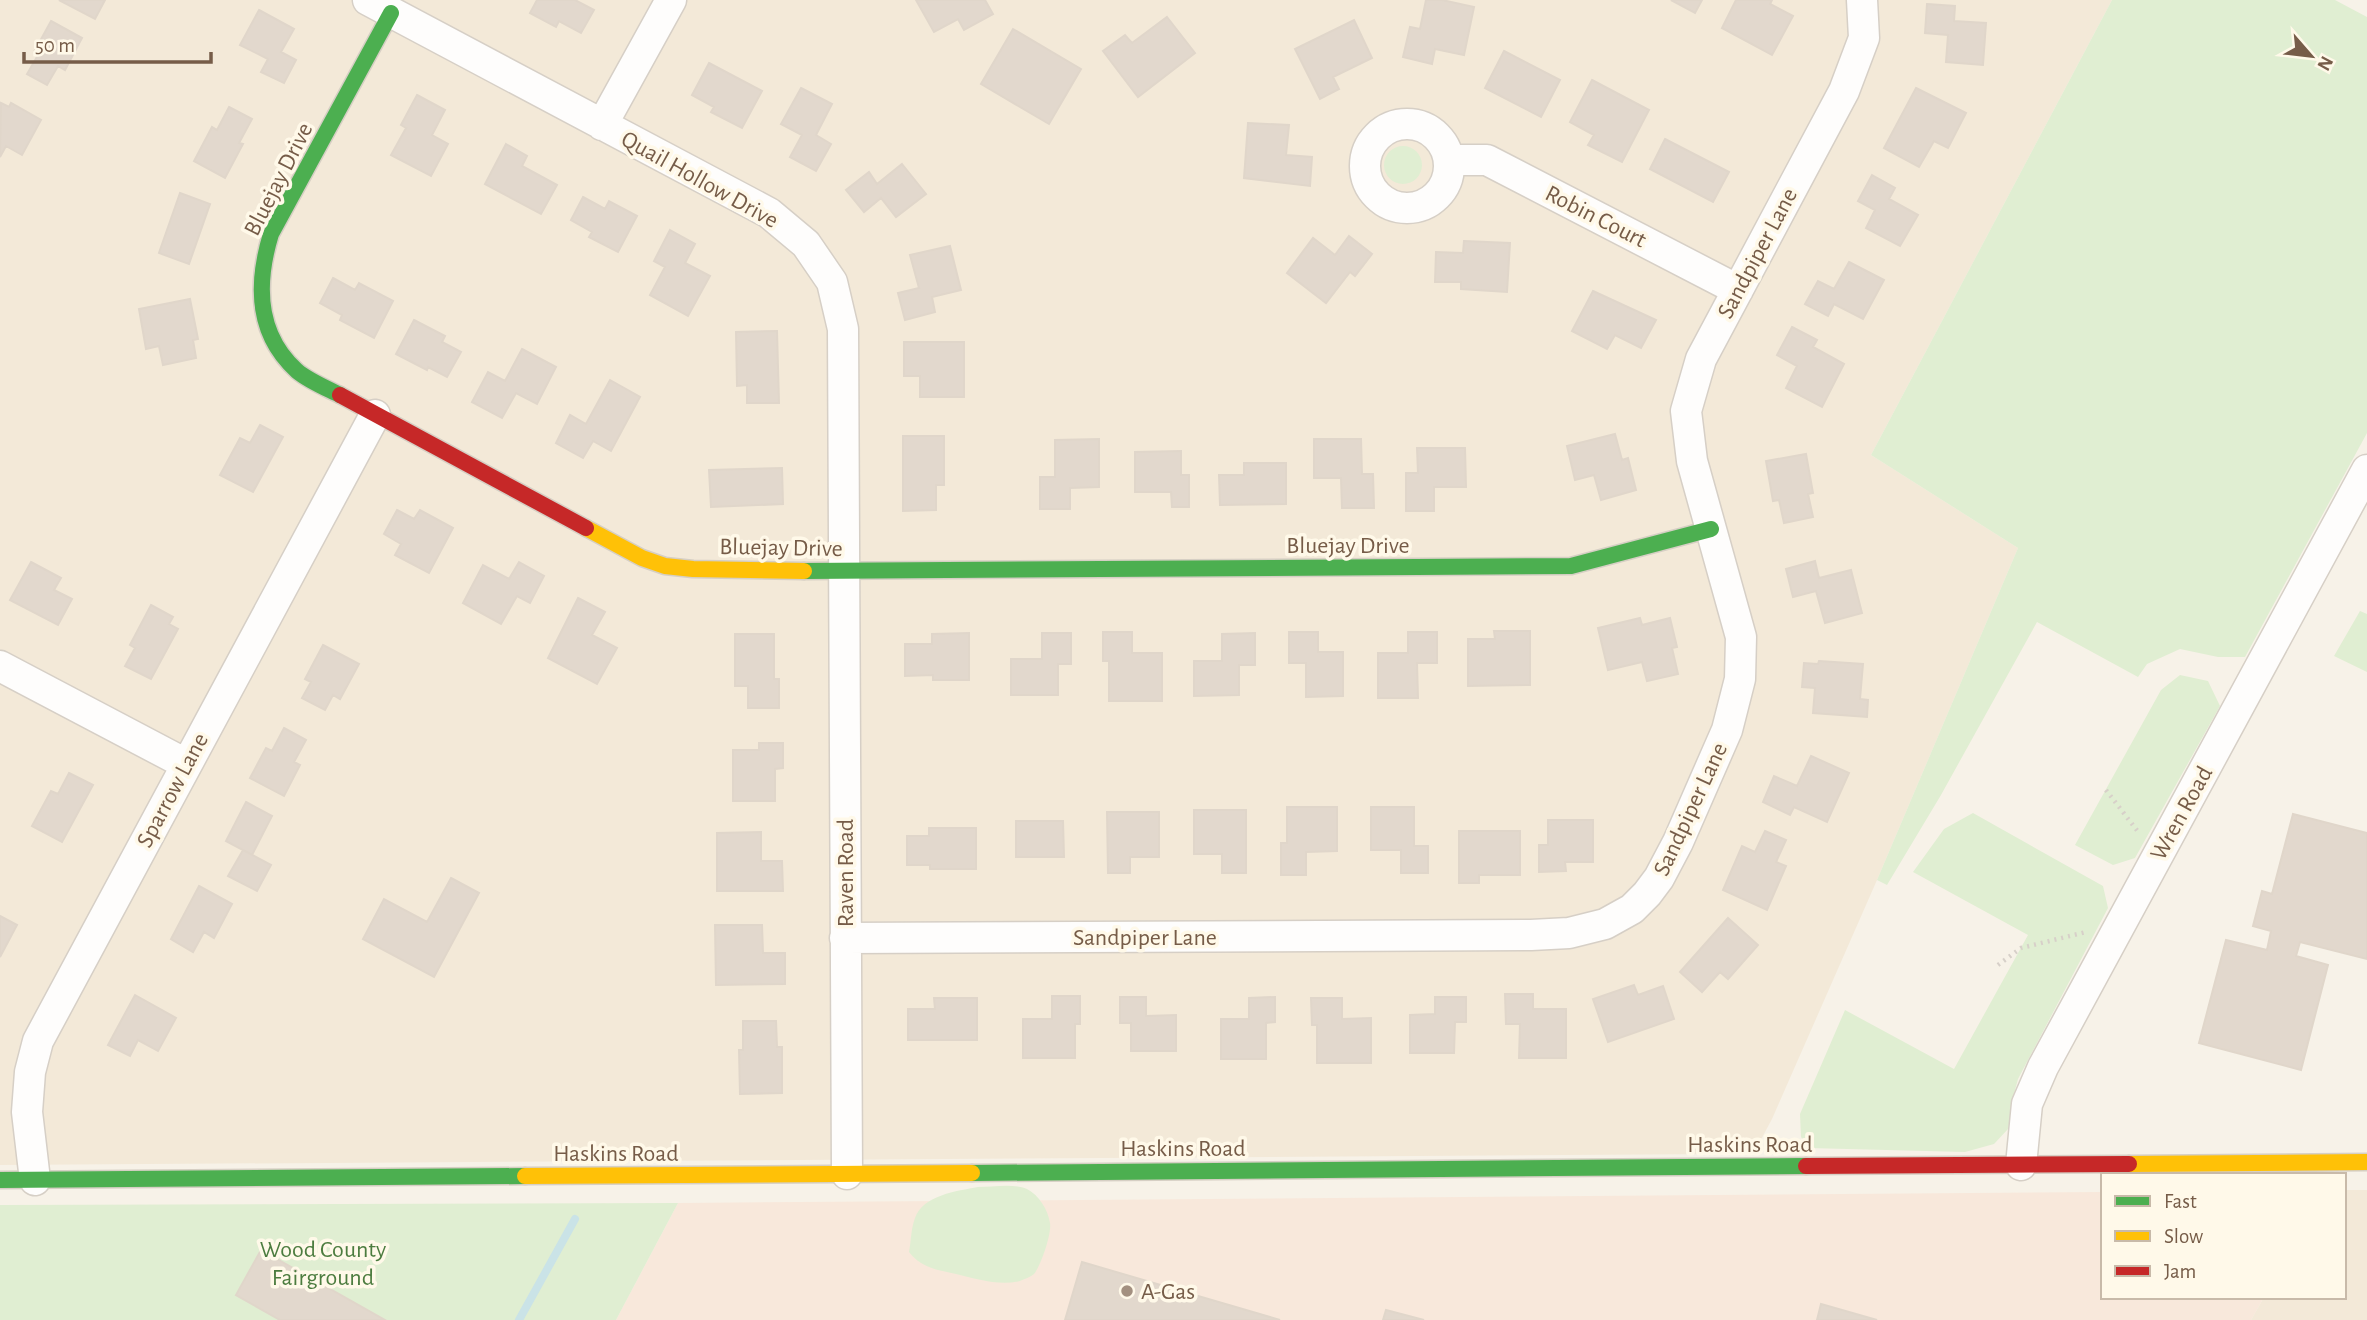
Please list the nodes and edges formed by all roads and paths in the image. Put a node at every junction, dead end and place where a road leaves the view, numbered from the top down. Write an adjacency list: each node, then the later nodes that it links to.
1 (671, 0): 4 (street)
2 (1862, 0): 6 (street, Sandpiper Lane)
3 (380, 6): 4 (street, Quail Hollow Drive); 7 (main road, Bluejay Drive)
4 (602, 125): 10 (street, Quail Hollow Drive)
5 (1449, 160): 6 (street, Robin Court)
6 (1738, 290): 9 (street, Sandpiper Lane)
7 (375, 415): 10 (main road, Bluejay Drive); 12 (street, Sparrow Lane)
8 (2367, 471): 14 (street, Wren Road)
9 (1711, 529): 10 (main road, Bluejay Drive); 16 (street, Sandpiper Lane)
10 (843, 572): 16 (street, Raven Road)
11 (0, 666): 12 (street)
12 (186, 764): 22 (street, Sparrow Lane)
13 (2106, 790): 14 (path)
14 (2157, 857): 15 (street, Wren Road)
15 (2121, 923): 17 (path); 19 (street, Wren Road)
16 (845, 938): 20 (street, Raven Road)
17 (1998, 965)
18 (2367, 1162): 19 (main road, Haskins Road)
19 (2021, 1165): 20 (main road, Haskins Road)
20 (847, 1174): 22 (main road, Haskins Road)
21 (0, 1180): 22 (main road, Haskins Road)
22 (35, 1180)

